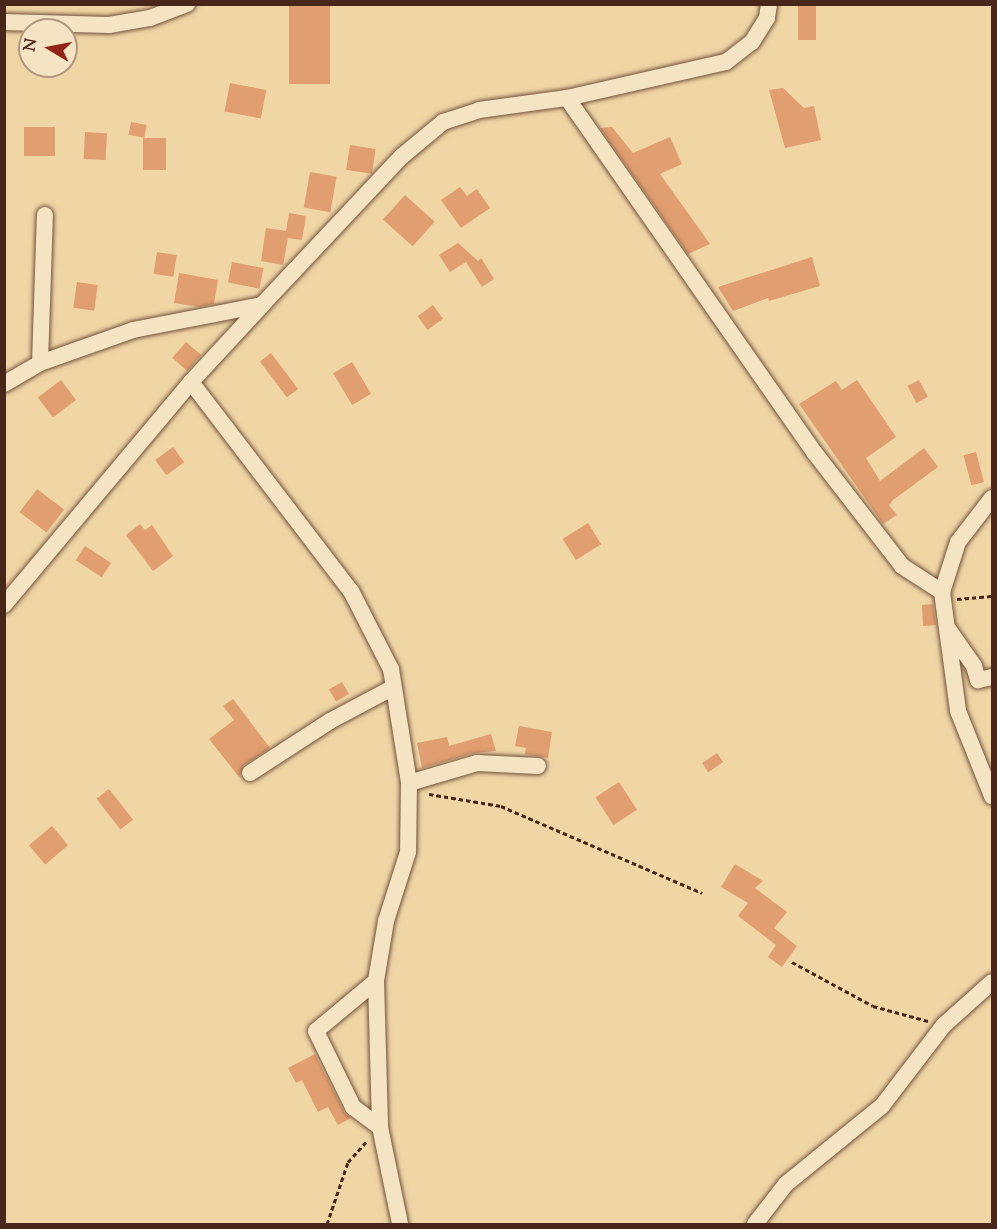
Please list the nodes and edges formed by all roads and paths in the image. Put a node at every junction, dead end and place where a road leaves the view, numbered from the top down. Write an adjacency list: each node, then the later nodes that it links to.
1 (187, 4): 3 (street)
2 (769, 4): 4 (street)
3 (4, 22)
4 (567, 98): 6 (street); 11 (street)
5 (45, 215): 7 (street)
6 (262, 304): 7 (street); 8 (street)
7 (40, 363): 9 (street)
8 (191, 382): 13 (street); 16 (street)
9 (4, 384)
10 (993, 498): 11 (street)
11 (943, 596): 12 (path); 14 (street)
12 (993, 596)
13 (4, 605)
14 (947, 627): 15 (street); 20 (street)
15 (993, 677)
16 (394, 687): 18 (street); 19 (street)
17 (538, 766): 19 (street)
18 (249, 773)
19 (409, 788): 21 (path); 23 (street)
20 (993, 796)
21 (702, 893)
22 (792, 962): 25 (path)
23 (376, 981): 26 (street); 26 (street)
24 (993, 982): 25 (street)
25 (944, 1025): 29 (street)
26 (380, 1127): 27 (path); 28 (street)
27 (327, 1224)
28 (400, 1224)
29 (755, 1224)

